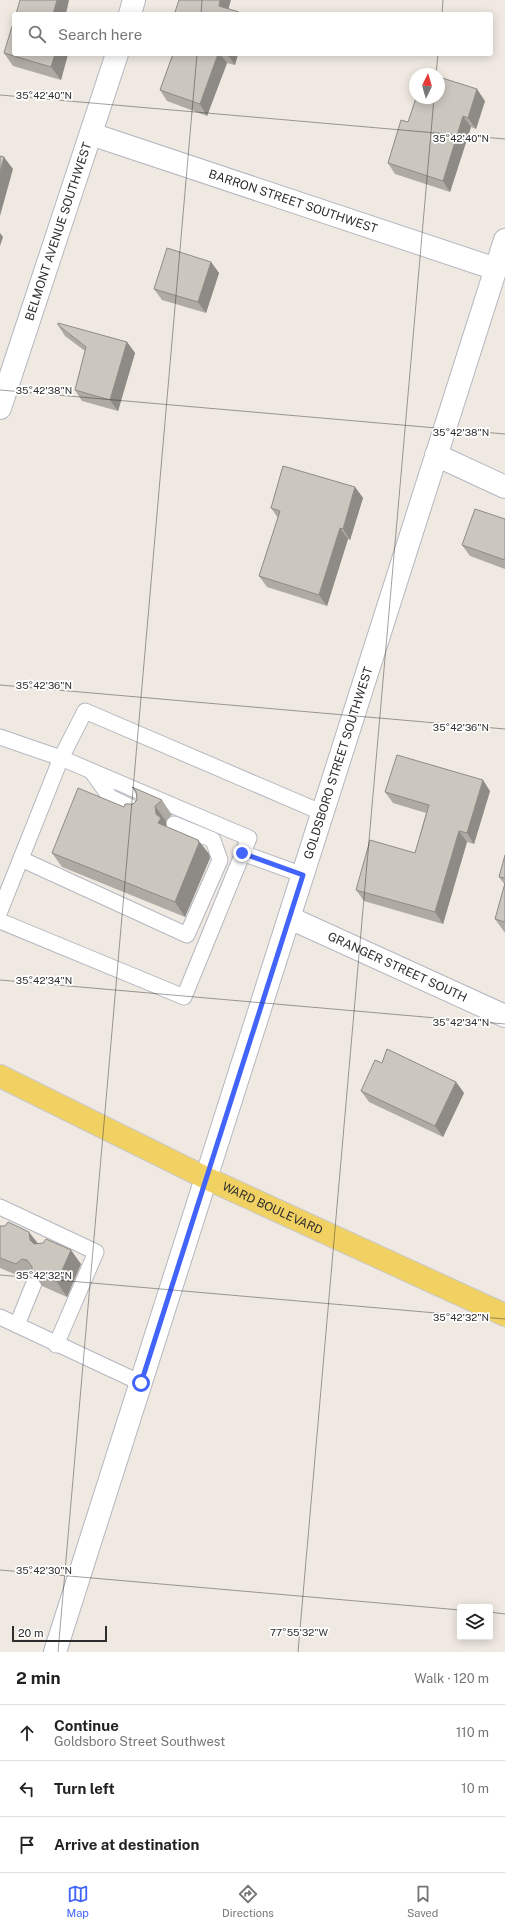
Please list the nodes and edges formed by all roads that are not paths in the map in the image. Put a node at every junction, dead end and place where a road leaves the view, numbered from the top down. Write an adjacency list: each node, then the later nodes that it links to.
1 (134, 0): 2 (street)
2 (131, 12)
3 (116, 56): 4 (street, BELMONT AVENUE SOUTHWEST)
4 (91, 134): 6 (street, BARRON STREET SOUTHWEST); 7 (street, BELMONT AVENUE SOUTHWEST)
5 (505, 240): 6 (street, GOLDSBORO STREET SOUTHWEST)
6 (496, 269): 8 (street, GOLDSBORO STREET SOUTHWEST)
7 (0, 408)
8 (436, 455): 9 (street); 14 (street, GOLDSBORO STREET SOUTHWEST)
9 (505, 487)
10 (0, 737): 11 (lane)
11 (61, 758): 12 (lane); 14 (lane); 17 (lane)
12 (92, 771): 13 (lane); 16 (lane)
13 (139, 811)
14 (323, 813): 18 (street, GOLDSBORO STREET SOUTHWEST)
15 (174, 824): 17 (lane)
16 (242, 853): 18 (lane); 21 (lane)
17 (21, 859): 19 (lane)
18 (303, 875): 20 (street, GOLDSBORO STREET SOUTHWEST)
19 (0, 912)
20 (290, 918): 22 (street, GRANGER STREET SOUTH); 24 (street, GOLDSBORO STREET SOUTHWEST)
21 (0, 922)
22 (505, 1016)
23 (0, 1076): 24 (main road, WARD BOULEVARD)
24 (206, 1178): 27 (main road, WARD BOULEVARD); 31 (street, GOLDSBORO STREET SOUTHWEST)
25 (0, 1207): 30 (lane)
26 (34, 1283): 29 (lane)
27 (505, 1315)
28 (0, 1317): 29 (lane)
29 (17, 1325): 30 (lane)
30 (56, 1345): 31 (lane)
31 (141, 1383): 32 (street, GOLDSBORO STREET SOUTHWEST)
32 (55, 1652)

